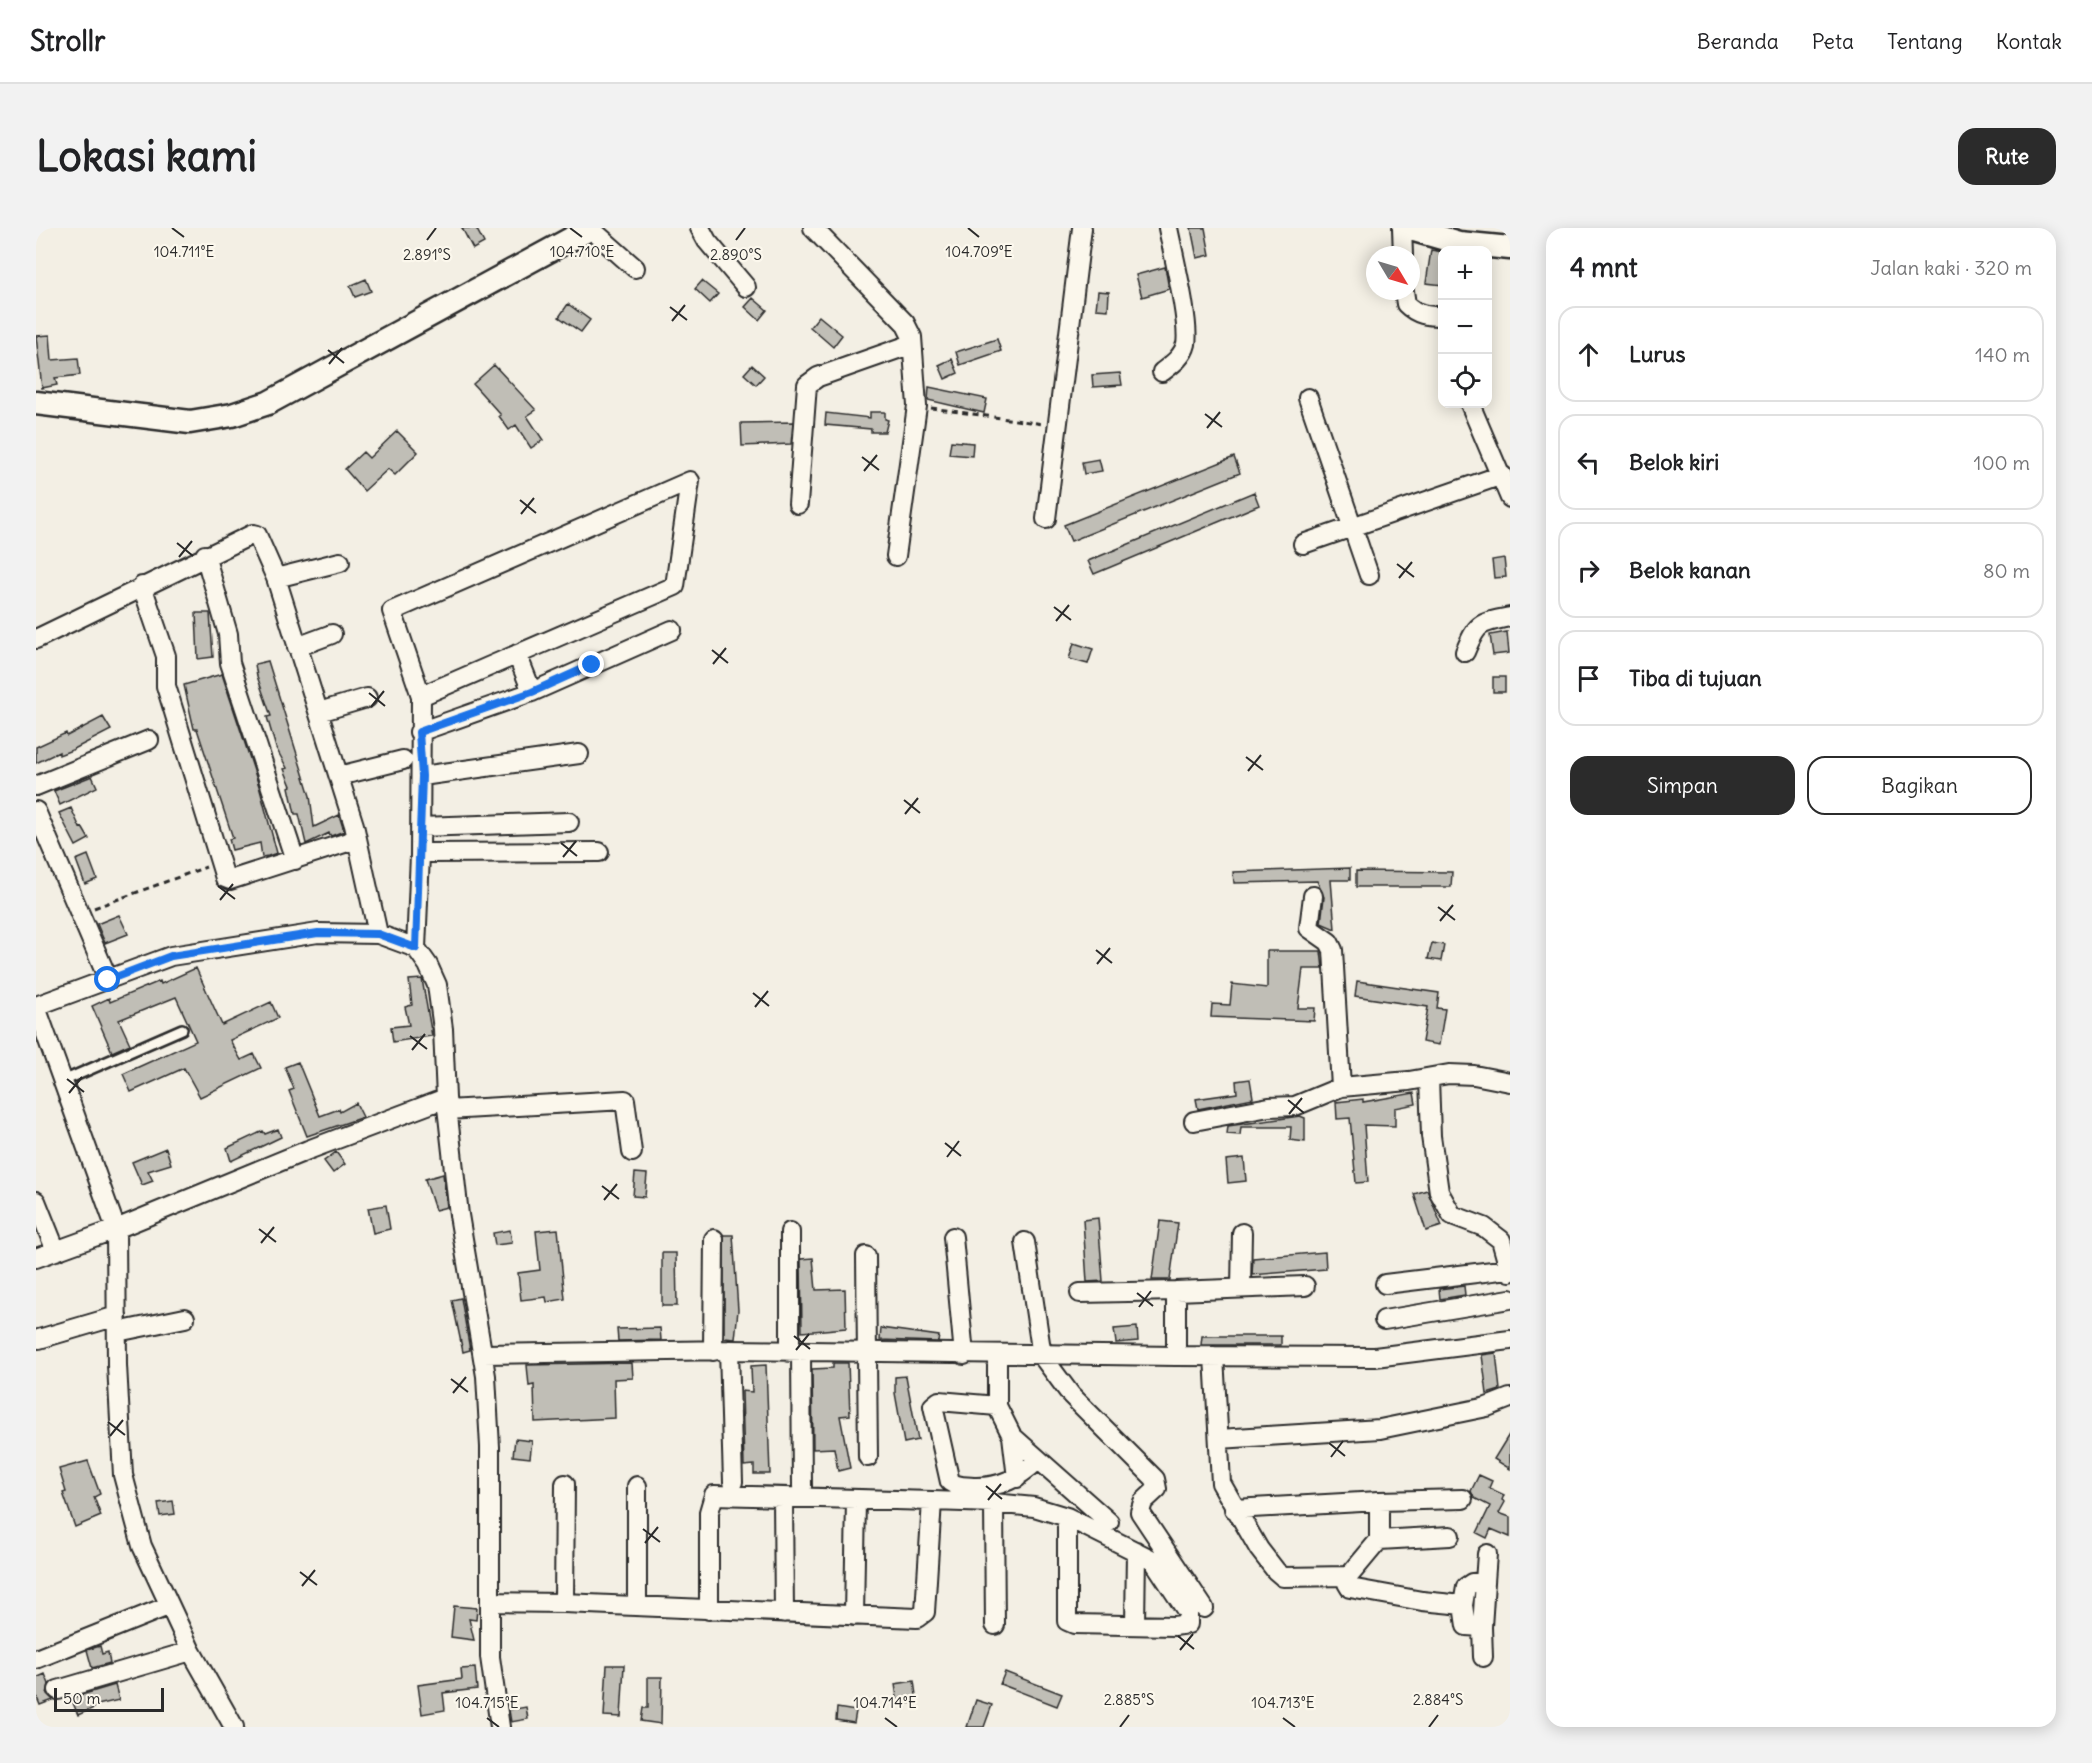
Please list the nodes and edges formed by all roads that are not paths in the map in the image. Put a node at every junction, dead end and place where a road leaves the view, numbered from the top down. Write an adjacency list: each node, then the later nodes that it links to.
1 (591, 228): 11 (street); 18 (street)
2 (700, 228): 12 (street)
3 (813, 228): 15 (street)
4 (1082, 228): 23 (street)
5 (1168, 228): 16 (street)
6 (1402, 228): 9 (street)
7 (1407, 228): 8 (street)
8 (1458, 240): 10 (street)
9 (1403, 246)
10 (1510, 248)
11 (636, 268)
12 (746, 287)
13 (1405, 300): 14 (street)
14 (1438, 316)
15 (912, 344): 22 (street); 27 (street)
16 (1162, 372)
17 (1308, 398): 24 (street)
18 (36, 403)
19 (1471, 408): 20 (street)
20 (1502, 475): 21 (street); 24 (street)
21 (1510, 498)
22 (798, 504)
23 (1046, 519)
24 (1352, 528): 25 (street); 29 (street)
25 (1303, 544)
26 (205, 555): 30 (street); 31 (street); 56 (street)
27 (896, 556)
28 (340, 562): 30 (street)
29 (1369, 575)
30 (276, 578): 36 (street)
31 (142, 586): 35 (street); 56 (street)
32 (1510, 617): 37 (street)
33 (672, 630): 39 (street)
34 (332, 634): 36 (street)
35 (36, 639)
36 (297, 647): 42 (street)
37 (1465, 652)
38 (517, 654): 39 (street); 40 (street); 40 (street)
39 (532, 692): 43 (street)
40 (421, 696): 43 (street)
41 (367, 698): 42 (street)
42 (319, 712): 47 (street)
43 (419, 732): 48 (street)
44 (149, 740): 49 (street)
45 (579, 754): 48 (street)
46 (403, 760): 47 (street)
47 (339, 776): 53 (street)
48 (422, 776): 52 (street)
49 (36, 786)
50 (36, 811): 60 (street)
51 (569, 822): 52 (street)
52 (420, 827): 55 (street)
53 (357, 839): 56 (street); 58 (street)
54 (599, 852): 55 (street)
55 (420, 855): 59 (street)
56 (295, 860)
57 (1313, 896): 66 (street)
58 (378, 934): 59 (street); 60 (street)
59 (416, 948): 67 (street)
60 (108, 980): 61 (street)
61 (36, 1007): 64 (street)
62 (182, 1029): 64 (lane)
63 (1429, 1078): 65 (street); 66 (street); 80 (street)
64 (63, 1081): 71 (street)
65 (1510, 1082)
66 (1341, 1087): 68 (street)
67 (446, 1104): 69 (street); 71 (street); 95 (street)
68 (1194, 1120)
69 (632, 1152)
70 (36, 1201): 77 (street)
71 (116, 1229): 77 (street); 89 (street)
72 (790, 1232): 93 (street)
73 (1242, 1233): 83 (street)
74 (953, 1237): 96 (street)
75 (714, 1239): 92 (street)
76 (1025, 1242): 98 (street)
77 (56, 1251): 79 (street)
78 (866, 1256): 94 (street)
79 (36, 1258)
80 (1509, 1271): 81 (street)
81 (1385, 1284)
82 (1305, 1286): 83 (street)
83 (1241, 1288): 84 (street)
84 (1176, 1291): 85 (street); 99 (street)
85 (1080, 1293)
86 (1510, 1299): 88 (street)
87 (184, 1318): 89 (street)
88 (1384, 1320)
89 (117, 1324): 90 (street); 130 (street)
90 (39, 1339)
91 (1510, 1340): 100 (street)
92 (721, 1350): 93 (street); 95 (street); 108 (street)
93 (796, 1352): 94 (street); 111 (street)
94 (867, 1353): 96 (street); 105 (street)
95 (483, 1354): 127 (street)
96 (964, 1355): 97 (street)
97 (997, 1355): 98 (street); 102 (street)
98 (1042, 1356): 99 (street); 132 (street)
99 (1176, 1356): 100 (street)
100 (1214, 1356): 104 (street)
101 (1510, 1398): 104 (street)
102 (997, 1406): 103 (street); 107 (street)
103 (1012, 1436): 106 (street); 107 (street)
104 (1218, 1439): 118 (street)
105 (868, 1457)
106 (1038, 1460): 107 (street); 120 (street)
107 (1017, 1478)
108 (733, 1482)
109 (565, 1484): 128 (street)
110 (637, 1486): 131 (street)
111 (802, 1487)
112 (783, 1497): 113 (street); 133 (street); 134 (street)
113 (856, 1499): 115 (street); 135 (street)
114 (1463, 1499): 116 (street)
115 (932, 1501): 117 (street); 135 (street)
116 (1379, 1501): 118 (street); 122 (street)
117 (994, 1503): 119 (street); 136 (street)
118 (1234, 1509): 125 (street)
119 (1067, 1517): 123 (street); 137 (street)
120 (1109, 1522)
121 (1450, 1536): 122 (street)
122 (1379, 1540): 125 (street)
123 (1136, 1551): 137 (street); 137 (street)
124 (1487, 1554): 126 (street)
125 (1349, 1576): 129 (street)
126 (1485, 1582): 129 (street); 138 (street)
127 (490, 1602): 128 (street); 144 (street)
128 (564, 1602): 131 (street)
129 (1463, 1605): 138 (street)
130 (168, 1606): 139 (street); 141 (street)
131 (637, 1606): 133 (street)
132 (1204, 1608)
133 (709, 1610): 134 (street)
134 (784, 1613): 135 (street)
135 (854, 1616)
136 (995, 1625)
137 (1135, 1625)
138 (1482, 1627): 140 (street)
139 (191, 1651): 142 (street); 143 (street)
140 (1483, 1657)
141 (36, 1659)
142 (58, 1690)
143 (234, 1727)
144 (500, 1727)

